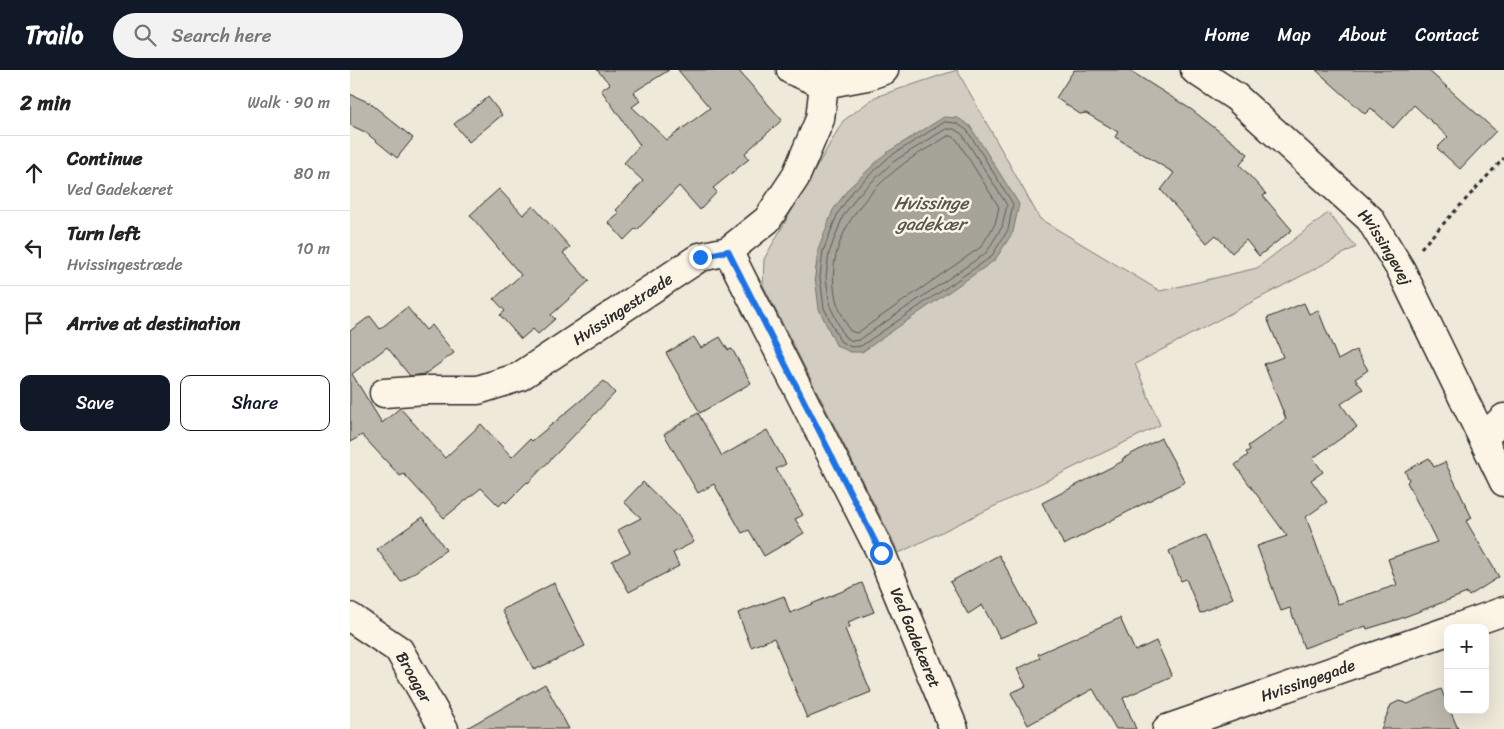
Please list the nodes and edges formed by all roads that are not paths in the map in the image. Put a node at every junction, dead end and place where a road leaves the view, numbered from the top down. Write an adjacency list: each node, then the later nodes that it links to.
1 (791, 70): 4 (street)
2 (884, 70): 4 (street)
3 (1195, 70): 8 (street, Hvissingevej)
4 (824, 84): 5 (street, Hvissingestræde)
5 (728, 251): 6 (street, Hvissingestræde); 15 (street, Ved Gadekæret)
6 (384, 393)
7 (1504, 418): 8 (street)
8 (1483, 438): 9 (street, Hvissingevej)
9 (1504, 482)
10 (1504, 611): 12 (street)
11 (350, 617): 14 (street, Broager)
12 (1467, 624)
13 (1444, 632): 16 (street, Hvissingegade)
14 (444, 729)
15 (954, 729)
16 (1167, 729)

